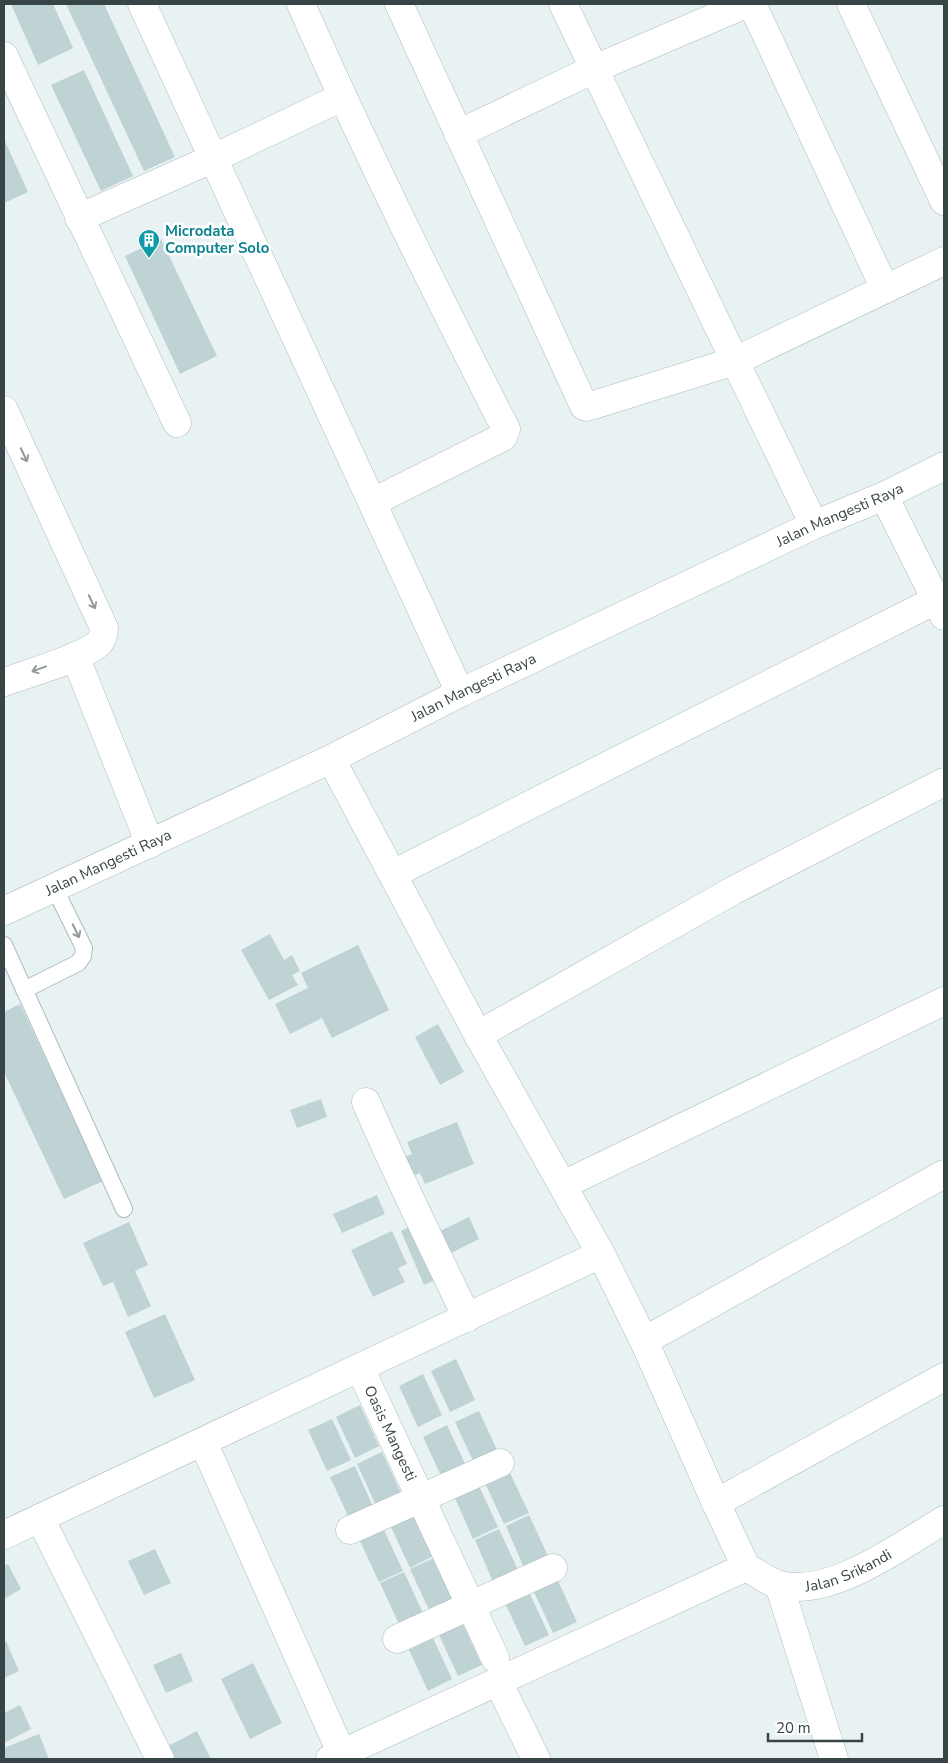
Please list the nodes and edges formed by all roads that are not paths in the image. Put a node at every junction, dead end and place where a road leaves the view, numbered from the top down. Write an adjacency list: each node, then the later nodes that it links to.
1 (142, 4): 12 (street)
2 (301, 4): 10 (street)
3 (399, 4): 11 (street)
4 (563, 4): 9 (street)
5 (746, 4): 9 (street)
6 (752, 4): 16 (street)
7 (851, 4): 13 (street)
8 (4, 56): 14 (street)
9 (594, 69): 11 (street); 17 (street)
10 (342, 97): 12 (street); 22 (street)
11 (458, 134): 17 (street)
12 (214, 158): 14 (street); 22 (street)
13 (944, 201)
14 (79, 218): 19 (street)
15 (944, 261): 16 (street)
16 (885, 289): 17 (street)
17 (735, 361): 23 (street)
18 (4, 410): 25 (street, one-way to 25)
19 (177, 422)
20 (944, 466): 21 (street, Jalan Mangesti Raya)
21 (884, 496): 23 (street, Jalan Mangesti Raya); 24 (street)
22 (373, 502): 27 (street)
23 (814, 526): 27 (street, Jalan Mangesti Raya)
24 (940, 608): 31 (street)
25 (75, 656): 26 (street, one-way to 26); 30 (street)
26 (4, 682)
27 (460, 693): 28 (street, Jalan Mangesti Raya)
28 (331, 759): 30 (street, Jalan Mangesti Raya); 31 (street)
29 (944, 782): 37 (street)
30 (150, 844): 32 (street, Jalan Mangesti Raya)
31 (393, 874): 37 (street)
32 (54, 887): 33 (street, Jalan Mangesti Raya); 35 (lane, one-way to 35)
33 (4, 911)
34 (4, 946): 35 (lane)
35 (24, 990): 41 (lane)
36 (944, 1001): 40 (street)
37 (478, 1035): 40 (street)
38 (366, 1102): 43 (street)
39 (944, 1174): 44 (street)
40 (563, 1185): 42 (street)
41 (124, 1209)
42 (600, 1254): 43 (street); 44 (street)
43 (466, 1318): 45 (street)
44 (644, 1341): 50 (street)
45 (360, 1368): 47 (street); 49 (street, Oasis Mangesti)
46 (944, 1377): 50 (street)
47 (203, 1442): 51 (street); 61 (street)
48 (500, 1462): 49 (street, Oasis Mangesti)
49 (421, 1498): 53 (street, Oasis Mangesti); 58 (street, Oasis Mangesti)
50 (716, 1503): 55 (street)
51 (40, 1518): 54 (street); 62 (street)
52 (944, 1520): 57 (street, Jalan Srikandi)
53 (350, 1530)
54 (4, 1536)
55 (746, 1567): 57 (street, Jalan Srikandi); 60 (street)
56 (553, 1568): 58 (street)
57 (779, 1585): 64 (street)
58 (471, 1606): 59 (street); 60 (street, Oasis Mangesti)
59 (397, 1639)
60 (497, 1670): 61 (street); 63 (street, Oasis Mangesti)
61 (338, 1758)
62 (160, 1759)
63 (536, 1759)
64 (834, 1759)

